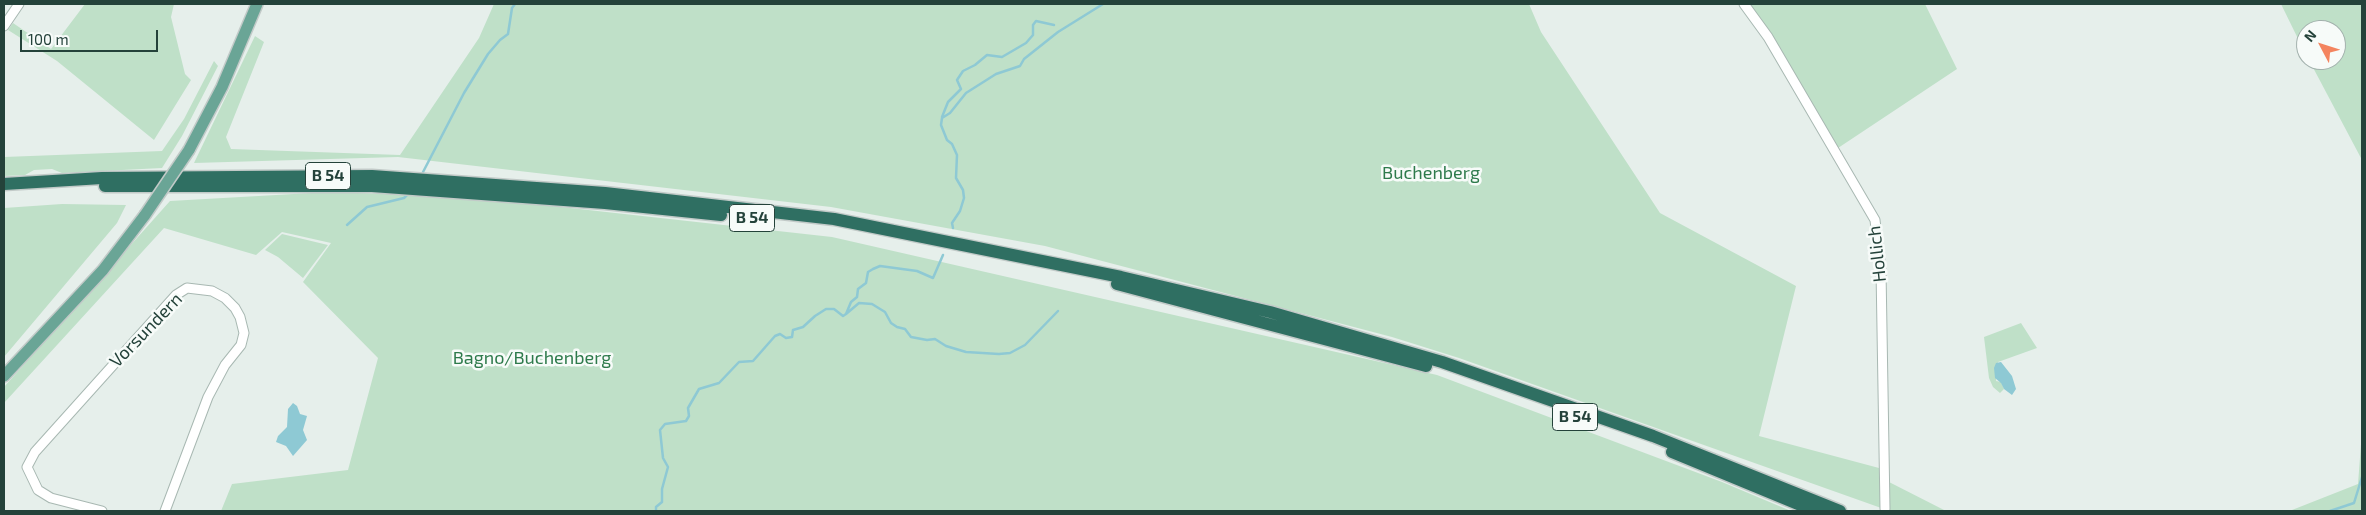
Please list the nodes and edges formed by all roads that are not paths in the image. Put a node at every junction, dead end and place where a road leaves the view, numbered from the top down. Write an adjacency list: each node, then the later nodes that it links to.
1 (19, 4): 4 (street)
2 (257, 4): 7 (main road, bridge)
3 (1744, 4): 8 (street, Hollich)
4 (4, 26)
5 (4, 184): 12 (highway, B 54)
6 (4, 192): 11 (highway, B 54)
7 (4, 376)
8 (1885, 509)
9 (102, 511): 10 (street, Vorsundern)
10 (165, 511)
11 (1815, 511)
12 (1840, 511)

